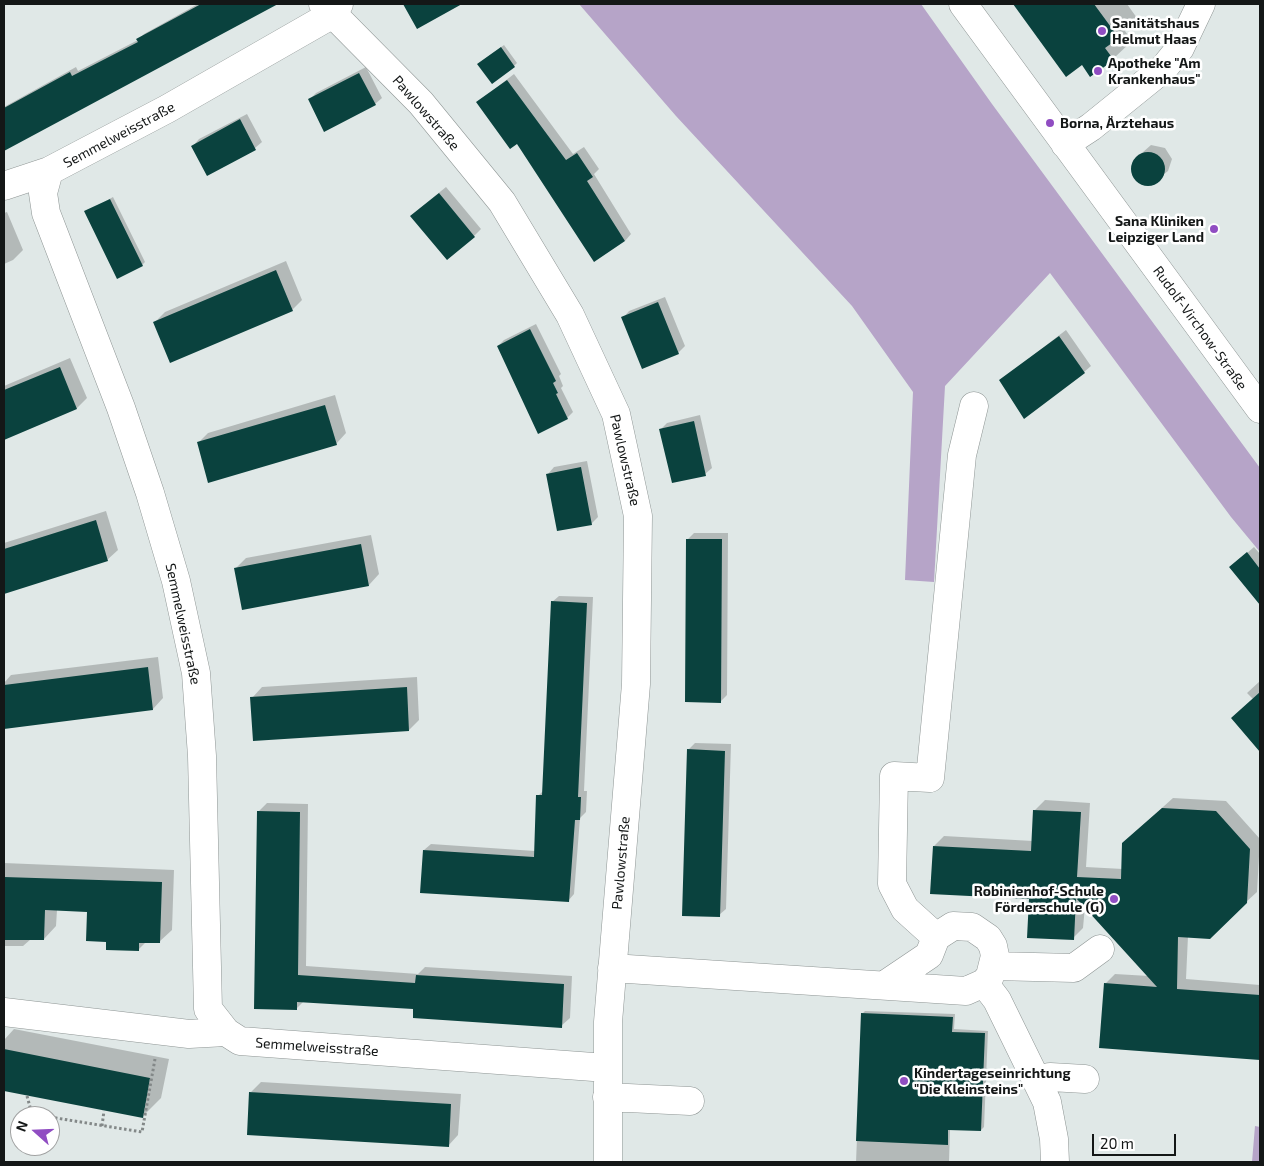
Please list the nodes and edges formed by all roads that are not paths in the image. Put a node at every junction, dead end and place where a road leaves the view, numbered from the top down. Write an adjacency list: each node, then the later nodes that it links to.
1 (963, 4): 4 (street, Rudolf-Virchow-Straße)
2 (1201, 4): 4 (street)
3 (332, 7): 5 (street, Semmelweisstraße); 11 (street, Pawlowstraße)
4 (1065, 144): 8 (street, Rudolf-Virchow-Straße)
5 (49, 171): 6 (street); 15 (street, Semmelweisstraße)
6 (4, 186)
7 (974, 406): 9 (street)
8 (1260, 409)
9 (936, 937): 12 (street); 13 (street)
10 (1100, 949): 12 (street)
11 (612, 968): 13 (street); 16 (street, Pawlowstraße)
12 (989, 975): 13 (street); 18 (street)
13 (886, 984)
14 (4, 1012): 15 (street)
15 (226, 1032): 16 (street, Semmelweisstraße)
16 (607, 1068): 19 (street, Pawlowstraße)
17 (1085, 1079): 18 (street)
18 (1037, 1080): 22 (street)
19 (607, 1097): 20 (street); 21 (street, Pawlowstraße)
20 (690, 1101)
21 (608, 1162)
22 (1055, 1162)

